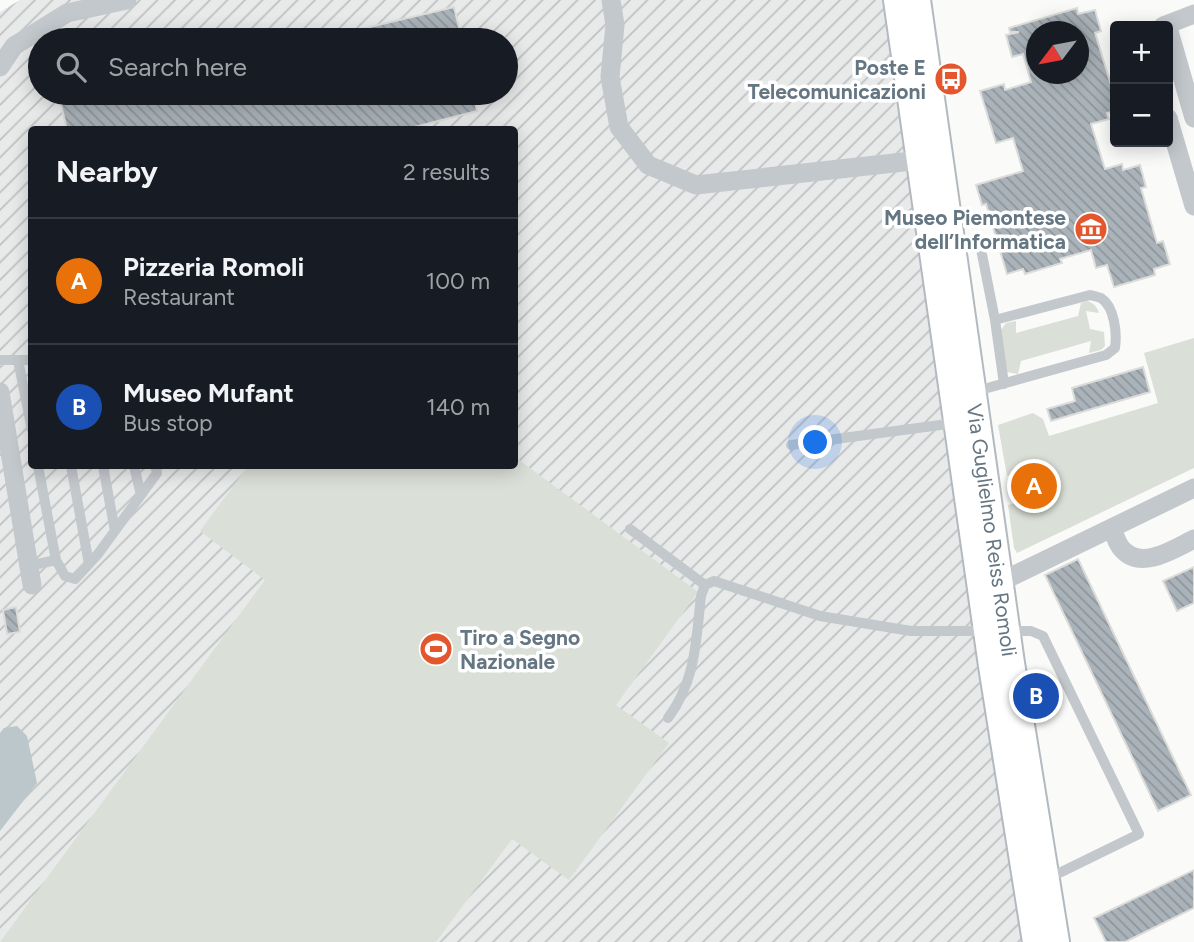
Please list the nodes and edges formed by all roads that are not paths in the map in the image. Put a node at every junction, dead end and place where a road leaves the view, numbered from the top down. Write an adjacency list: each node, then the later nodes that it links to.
1 (127, 0): 7 (street)
2 (611, 0): 13 (street)
3 (897, 0): 13 (main road, Via Guglielmo Reiss Romoli)
4 (917, 0): 13 (main road, Via Guglielmo Reiss Romoli)
5 (1194, 14): 6 (street)
6 (1173, 23)
7 (43, 28)
8 (28, 38): 10 (street)
9 (1173, 49): 11 (street)
10 (0, 66)
11 (1194, 118)
12 (1173, 135): 14 (street)
13 (931, 159): 15 (main road, Via Guglielmo Reiss Romoli)
14 (1194, 206)
15 (942, 243): 16 (lane); 22 (main road, Via Guglielmo Reiss Romoli)
16 (995, 320): 20 (lane); 20 (lane)
17 (0, 360): 18 (lane)
18 (18, 360): 19 (lane); 23 (lane)
19 (28, 360)
20 (1004, 384): 22 (lane)
21 (0, 391): 38 (street)
22 (965, 408): 24 (lane); 40 (main road, Via Guglielmo Reiss Romoli)
23 (28, 410)
24 (791, 445)
25 (39, 469): 36 (lane)
26 (72, 469): 37 (lane)
27 (104, 469): 34 (lane)
28 (135, 469): 31 (lane)
29 (156, 469): 31 (lane)
30 (1194, 488): 33 (street)
31 (141, 495): 34 (lane)
32 (630, 528): 39 (lane)
33 (1112, 529): 35 (street); 40 (street)
34 (114, 530): 37 (lane)
35 (1194, 539)
36 (55, 559): 37 (lane); 38 (lane)
37 (89, 564)
38 (31, 575)
39 (705, 585): 41 (lane); 42 (lane)
40 (990, 587): 41 (main road, Via Guglielmo Reiss Romoli)
41 (997, 631): 43 (main road, Via Guglielmo Reiss Romoli); 43 (lane)
42 (668, 718)
43 (1036, 881): 44 (main road, Via Guglielmo Reiss Romoli); 45 (main road, Via Guglielmo Reiss Romoli)
44 (1036, 942)
45 (1056, 942)

